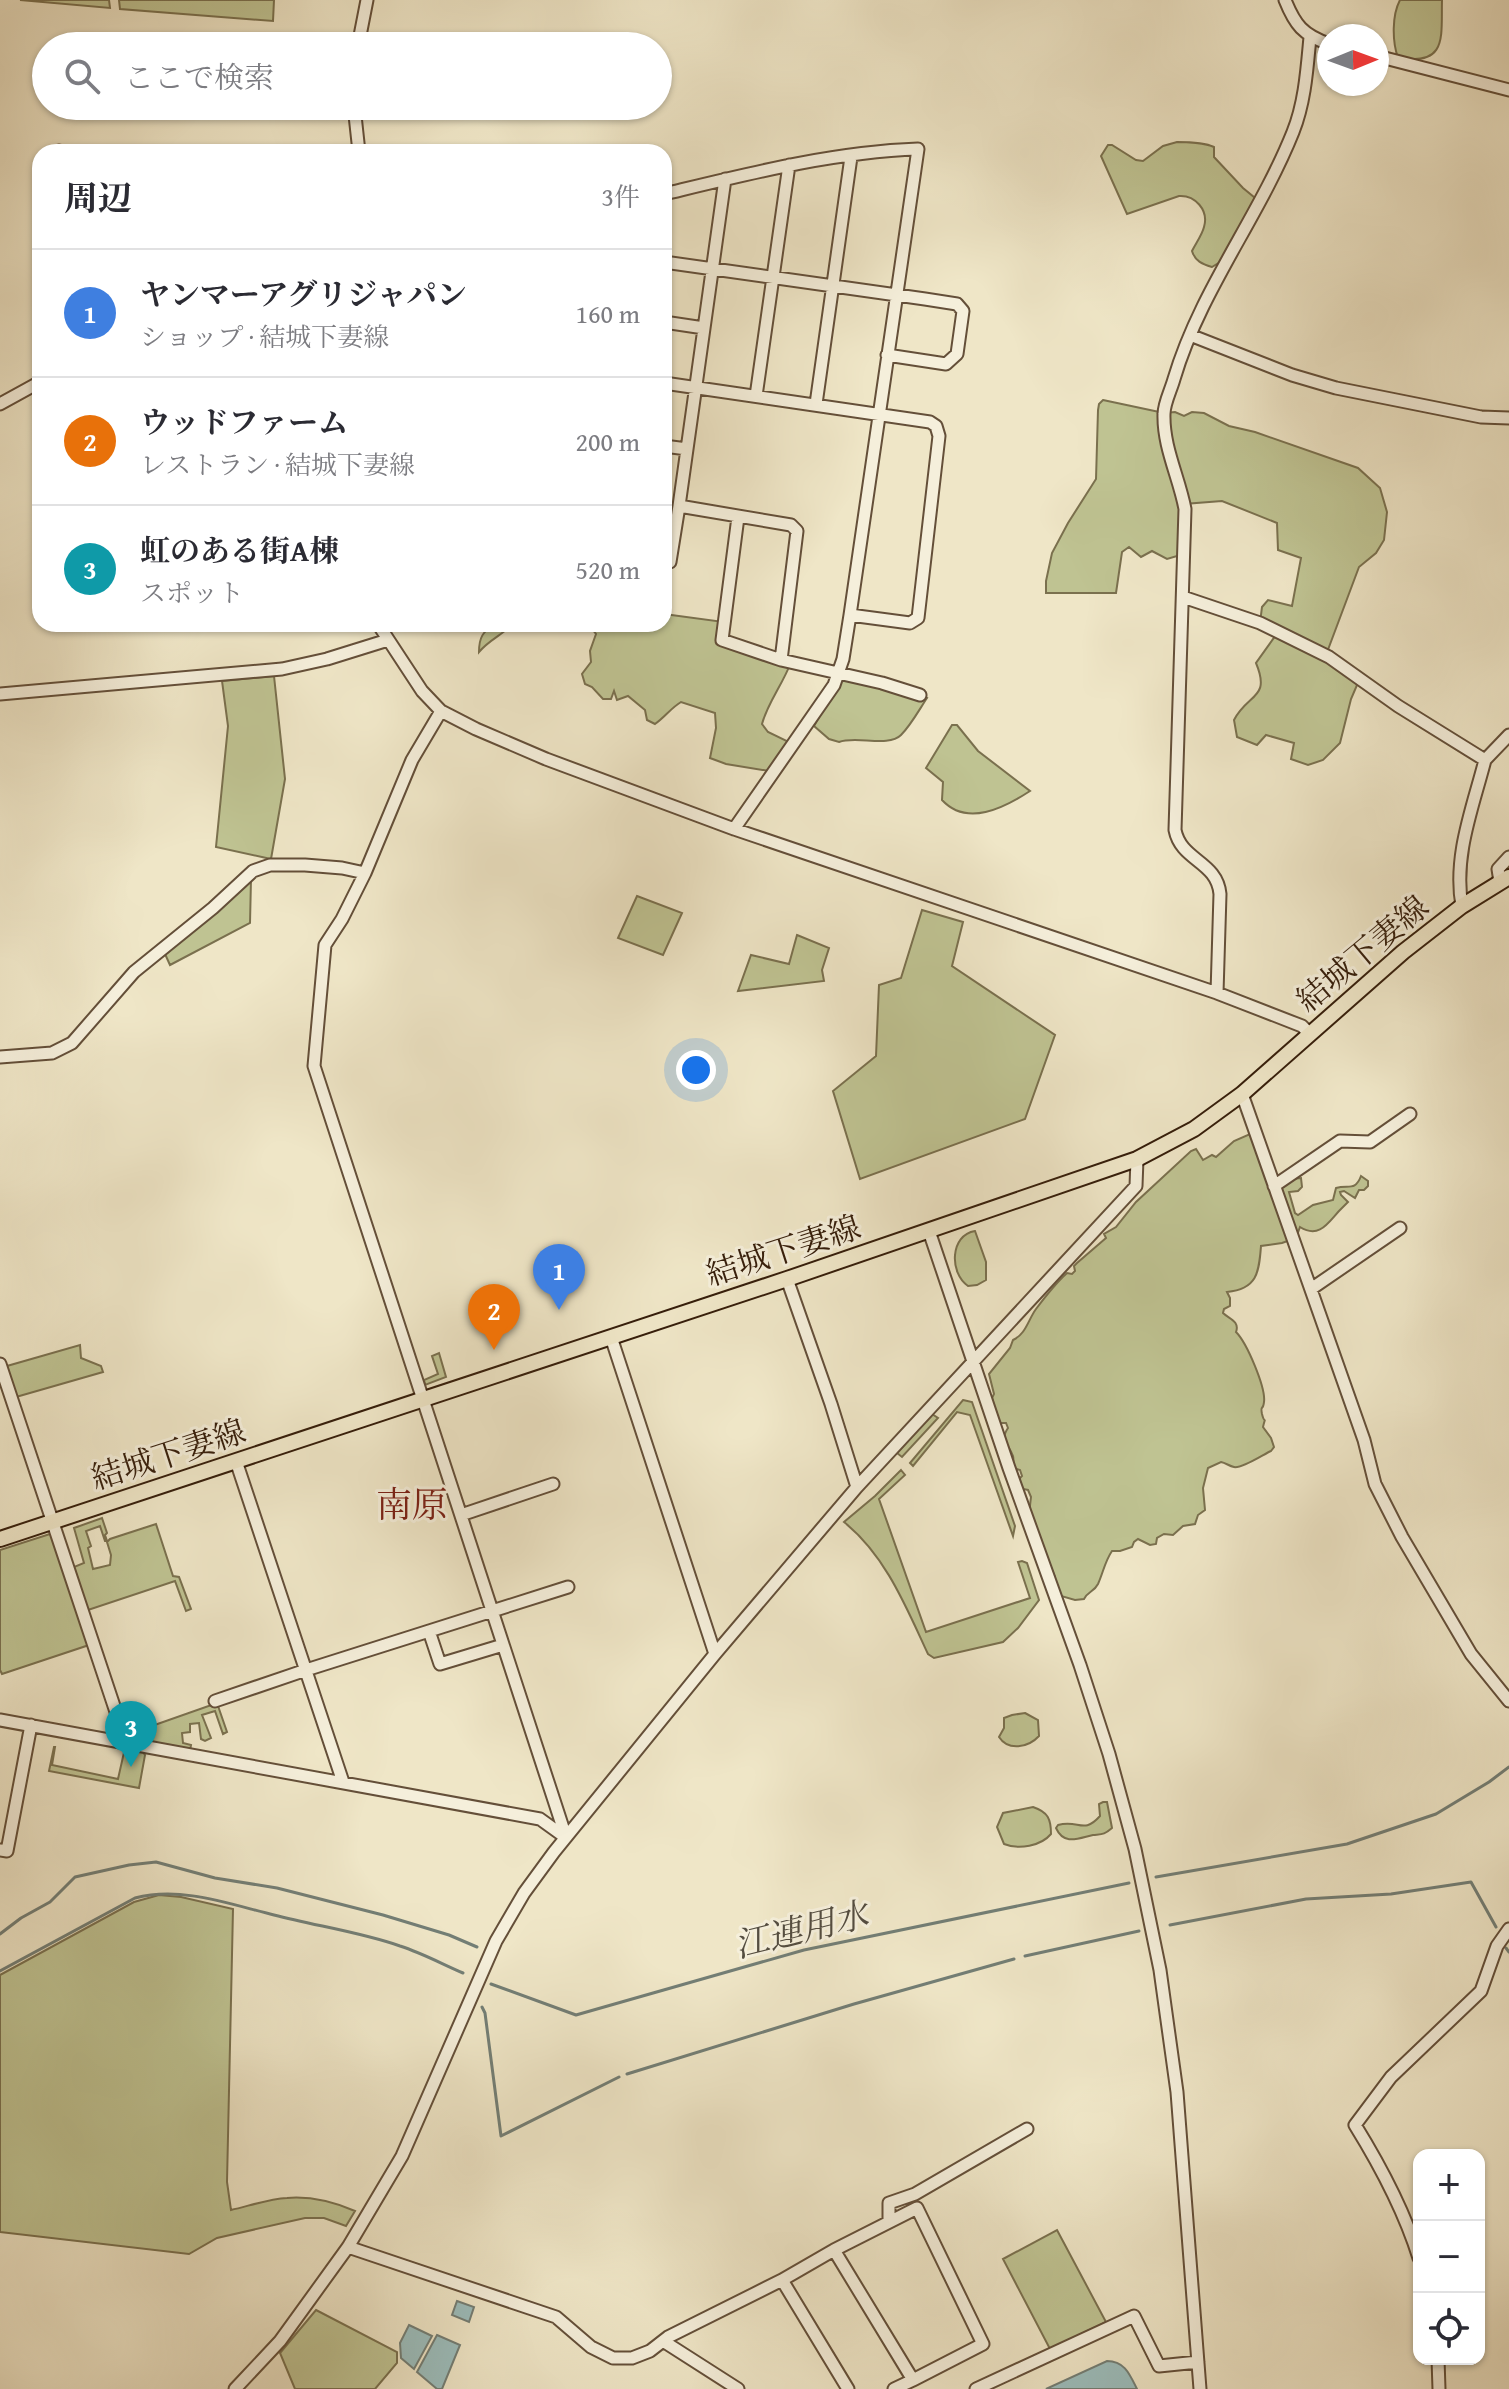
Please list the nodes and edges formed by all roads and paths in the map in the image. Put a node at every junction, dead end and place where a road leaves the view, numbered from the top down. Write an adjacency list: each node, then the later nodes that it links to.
1 (367, 0): 3 (street)
2 (1285, 0): 4 (street)
3 (361, 32)
4 (1310, 37): 5 (street); 21 (street)
5 (1317, 40)
6 (1389, 59): 7 (street)
7 (1509, 90)
8 (356, 120): 9 (street)
9 (358, 144)
10 (851, 157): 11 (street); 17 (street); 18 (street)
11 (789, 165): 12 (street); 16 (street)
12 (725, 179): 13 (street); 15 (street)
13 (672, 192)
14 (672, 263): 15 (street)
15 (712, 268): 16 (street); 20 (street)
16 (773, 278): 17 (street); 26 (street)
17 (832, 287): 18 (street); 28 (street)
18 (895, 294): 22 (street); 22 (street)
19 (672, 323): 20 (street)
20 (704, 328): 25 (street)
21 (1190, 335): 30 (street); 36 (street)
22 (887, 355): 29 (street)
23 (672, 384): 25 (street)
24 (32, 386): 27 (street)
25 (695, 388): 26 (street); 32 (street)
26 (756, 396): 28 (street)
27 (0, 404)
28 (816, 404): 29 (street)
29 (879, 413): 37 (street); 37 (street)
30 (1509, 418)
31 (672, 447): 32 (street)
32 (687, 449): 33 (street)
33 (679, 506): 34 (street); 35 (street)
34 (738, 517): 40 (street); 40 (street)
35 (672, 550)
36 (1183, 597): 46 (street); 52 (street)
37 (850, 615): 41 (street)
38 (383, 632): 39 (street)
39 (388, 640): 42 (street); 44 (street)
40 (781, 660): 41 (street)
41 (840, 673): 43 (street); 47 (street)
42 (0, 694)
43 (920, 695)
44 (441, 711): 47 (street); 49 (street)
45 (1509, 735): 46 (street)
46 (1485, 760): 51 (street)
47 (734, 829): 52 (street)
48 (1509, 857): 50 (street)
49 (365, 873): 54 (street); 66 (street)
50 (1504, 879): 51 (main road, 結城下妻線)
51 (1462, 906): 53 (main road, 結城下妻線)
52 (1217, 993): 53 (street)
53 (1310, 1034): 55 (main road, 結城下妻線)
54 (0, 1057)
55 (1242, 1094): 57 (main road, 結城下妻線); 58 (street)
56 (1410, 1114): 58 (street)
57 (1137, 1159): 60 (main road, 結城下妻線); 64 (street)
58 (1274, 1186): 62 (street)
59 (1400, 1228): 62 (street)
60 (929, 1231): 61 (main road, 結城下妻線); 64 (street)
61 (787, 1279): 63 (main road, 結城下妻線); 69 (street)
62 (1311, 1289): 80 (street)
63 (611, 1337): 66 (main road, 結城下妻線); 77 (street)
64 (973, 1363): 69 (street); 95 (street)
65 (0, 1364): 71 (street)
66 (424, 1399): 67 (main road, 結城下妻線); 70 (street)
67 (236, 1461): 71 (main road, 結城下妻線); 78 (street)
68 (553, 1484): 70 (street)
69 (857, 1487): 77 (street)
70 (461, 1515): 74 (street)
71 (53, 1521): 72 (main road, 結城下妻線); 83 (street)
72 (0, 1539)
73 (568, 1587): 74 (street)
74 (492, 1611): 75 (street); 76 (street)
75 (429, 1631): 76 (street); 78 (street)
76 (503, 1645): 85 (street)
77 (715, 1654): 85 (street)
78 (306, 1670): 79 (street); 84 (street)
79 (215, 1701)
80 (1509, 1701)
81 (0, 1720): 82 (street)
82 (31, 1725): 83 (street); 86 (street)
83 (124, 1742): 84 (street)
84 (343, 1782): 85 (street)
85 (566, 1837): 91 (street)
86 (0, 1850)
87 (1509, 1929): 90 (street)
88 (1027, 2129): 89 (street)
89 (889, 2222): 92 (street); 97 (street)
90 (1413, 2242)
91 (348, 2247): 94 (street); 98 (street)
92 (834, 2250): 93 (street); 97 (street)
93 (782, 2280): 94 (street); 100 (street)
94 (663, 2341): 99 (street)
95 (1198, 2362): 102 (street); 103 (street)
96 (1438, 2365): 104 (street)
97 (913, 2380): 101 (street)
98 (235, 2389)
99 (738, 2389)
100 (848, 2389)
101 (894, 2389)
102 (976, 2389)
103 (1200, 2389)
104 (1439, 2389)

